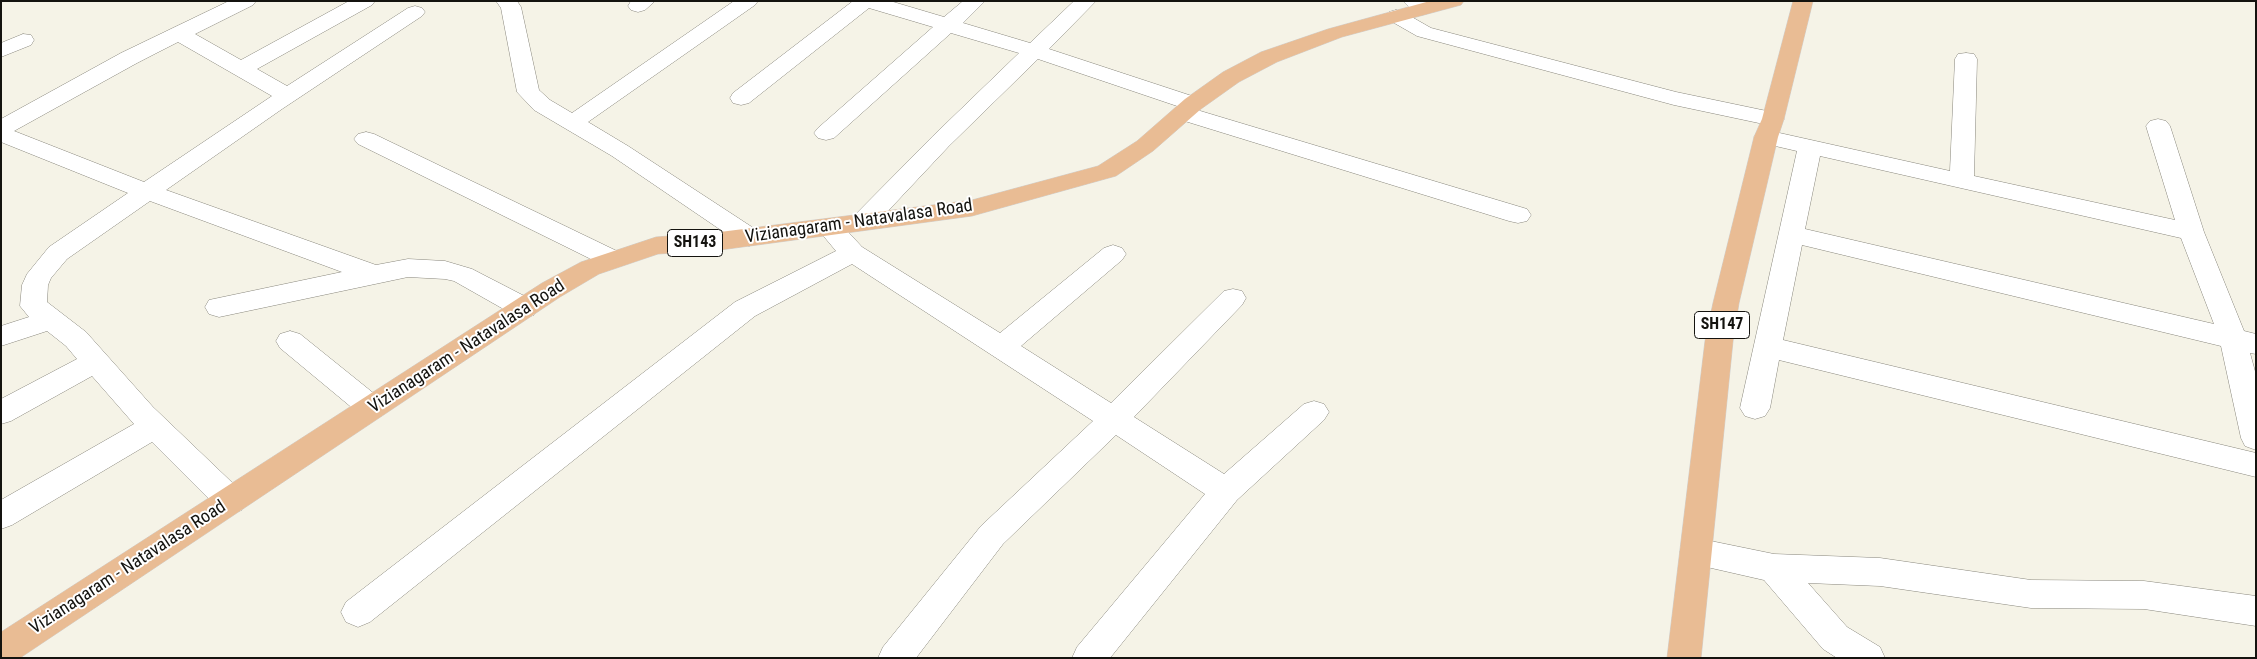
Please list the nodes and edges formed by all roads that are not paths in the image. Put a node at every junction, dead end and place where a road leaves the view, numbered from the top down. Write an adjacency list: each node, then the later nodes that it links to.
1 (246, 1): 13 (street)
2 (365, 1): 18 (street)
3 (506, 1): 22 (street)
4 (748, 1): 22 (street)
5 (867, 1): 12 (street); 20 (street)
6 (975, 1): 12 (street)
7 (1086, 1): 16 (street)
8 (1454, 1): 10 (main road, Vizianagaram - Natavalasa Road / SH143)
9 (1803, 1): 24 (main road, SH147)
10 (1410, 9): 21 (main road, Vizianagaram - Natavalasa Road / SH143); 24 (street)
11 (414, 12): 19 (street)
12 (948, 25): 16 (street); 26 (street)
13 (179, 34): 18 (street); 25 (street)
14 (23, 40): 15 (street)
15 (1, 51)
16 (1034, 51): 21 (street); 33 (street)
17 (1966, 59): 30 (street)
18 (241, 69): 19 (street)
19 (287, 95): 31 (street)
20 (740, 98)
21 (1188, 109): 32 (street); 33 (main road, Vizianagaram - Natavalasa Road / SH143)
22 (572, 122): 37 (street)
23 (2158, 126): 35 (street)
24 (1770, 128): 29 (street); 63 (main road, SH147)
25 (1, 129)
26 (826, 133)
27 (1, 134): 31 (street)
28 (366, 139): 40 (street)
29 (1810, 147): 30 (street); 36 (street)
30 (1962, 182): 35 (street)
31 (145, 192): 41 (street); 45 (street)
32 (1518, 215)
33 (863, 222): 34 (main road, Vizianagaram - Natavalasa Road / SH143)
34 (829, 227): 37 (main road, Vizianagaram - Natavalasa Road / SH143); 38 (street)
35 (2191, 232): 48 (street)
36 (1792, 234): 48 (street); 50 (street)
37 (749, 237): 40 (main road, Vizianagaram - Natavalasa Road / SH143)
38 (853, 253): 49 (street); 66 (street)
39 (1113, 254): 49 (street)
40 (612, 260): 44 (main road, Vizianagaram - Natavalasa Road / SH143)
41 (374, 274): 43 (street); 44 (street)
42 (1233, 298): 56 (street)
43 (219, 307)
44 (524, 308): 52 (main road, Vizianagaram - Natavalasa Road / SH143)
45 (50, 320): 46 (street); 51 (street)
46 (1, 336)
47 (290, 341): 52 (street)
48 (2244, 341): 58 (street)
49 (1002, 347): 56 (street)
50 (1768, 347): 53 (street); 59 (street)
51 (95, 362): 55 (street); 57 (street)
52 (372, 408): 61 (main road, Vizianagaram - Natavalasa Road / SH143)
53 (1755, 408)
54 (1314, 412): 60 (street)
55 (1, 413)
56 (1114, 419): 60 (street); 68 (street)
57 (154, 427): 61 (street); 62 (street)
58 (2256, 438)
59 (2256, 465)
60 (1226, 491): 69 (street)
61 (231, 501): 67 (main road, Vizianagaram - Natavalasa Road / SH143)
62 (1, 516)
63 (1696, 552): 64 (street); 70 (main road, SH147)
64 (1774, 568): 65 (street); 71 (street)
65 (2256, 611)
66 (358, 612)
67 (1, 651)
68 (895, 658)
69 (1090, 658)
70 (1684, 658)
71 (1868, 658)

